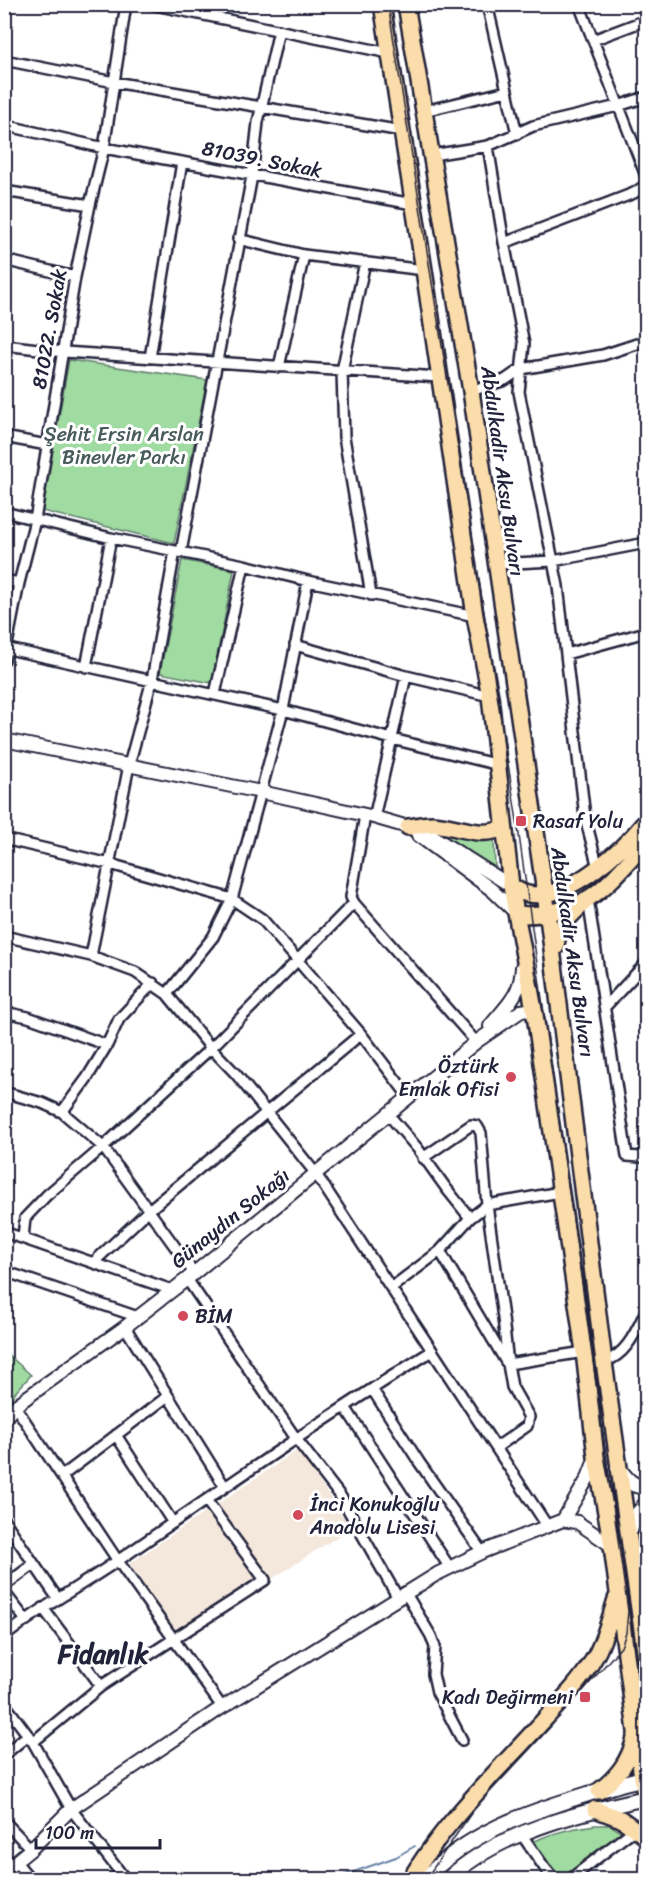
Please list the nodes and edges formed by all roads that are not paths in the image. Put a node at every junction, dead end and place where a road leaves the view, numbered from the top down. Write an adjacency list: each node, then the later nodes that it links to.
1 (126, 4): 14 (street, 81022. Sokak)
2 (150, 4): 8 (street)
3 (214, 4): 8 (street)
4 (382, 4): 12 (main road)
5 (406, 4): 19 (main road, Abdulkadir Aksu Bulvarı)
6 (487, 4): 15 (street)
7 (579, 4): 11 (street)
8 (213, 17): 10 (street)
9 (646, 20): 11 (street)
10 (279, 30): 12 (street); 17 (street)
11 (593, 40): 18 (street)
12 (389, 53): 21 (main road)
13 (4, 60): 14 (street)
14 (114, 82): 17 (street); 24 (street, 81022. Sokak)
15 (507, 91): 19 (street); 22 (street)
16 (646, 97): 18 (street)
17 (263, 106): 21 (street); 27 (street)
18 (618, 106): 22 (street); 28 (street)
19 (424, 111): 25 (main road, Abdulkadir Aksu Bulvarı)
20 (4, 125): 24 (street, 81039. Sokak)
21 (402, 131): 31 (main road)
22 (517, 134): 23 (street)
23 (488, 146): 25 (street); 34 (street)
24 (104, 148): 26 (street, 81039. Sokak); 32 (street, 81022. Sokak)
25 (432, 155): 49 (main road, Abdulkadir Aksu Bulvarı)
26 (182, 162): 27 (street, 81039. Sokak); 43 (street)
27 (252, 176): 31 (street, 81039. Sokak); 33 (street)
28 (646, 176)
29 (646, 185): 34 (street)
30 (4, 190): 32 (street)
31 (413, 204): 38 (main road)
32 (90, 205): 39 (street, 81022. Sokak)
33 (238, 239): 35 (street); 44 (street)
34 (504, 243): 46 (street)
35 (304, 255): 37 (street); 45 (street)
36 (4, 260): 39 (street)
37 (365, 262): 38 (street); 47 (street)
38 (424, 270): 48 (main road)
39 (75, 277): 42 (street, 81022. Sokak)
40 (646, 342): 46 (street)
41 (4, 345): 42 (street)
42 (64, 352): 43 (street); 51 (street, 81022. Sokak)
43 (150, 358): 44 (street)
44 (218, 363): 45 (street); 56 (street)
45 (279, 367): 47 (street)
46 (521, 369): 49 (street); 57 (street)
47 (342, 371): 48 (street); 63 (street)
48 (439, 377): 64 (main road)
49 (471, 391): 58 (main road, Abdulkadir Aksu Bulvarı)
50 (4, 436): 51 (street)
51 (47, 445): 53 (street, 81022. Sokak)
52 (4, 512): 53 (street)
53 (34, 520): 54 (street); 62 (street, 81022. Sokak)
54 (111, 538): 56 (street); 71 (street)
55 (646, 543): 57 (street)
56 (178, 552): 59 (street); 73 (street)
57 (553, 561): 58 (street); 69 (street)
58 (495, 564): 91 (main road, Abdulkadir Aksu Bulvarı)
59 (244, 565): 61 (street); 74 (street)
60 (4, 579): 62 (street)
61 (308, 582): 63 (street); 67 (street)
62 (19, 583): 68 (street, 81022. Sokak)
63 (371, 595): 64 (street)
64 (476, 616): 75 (main road)
65 (646, 632): 66 (street); 69 (street)
66 (646, 643)
67 (295, 645): 72 (street); 76 (street)
68 (6, 648): 70 (street, 81022. Sokak); 71 (street)
69 (566, 654): 89 (street)
70 (4, 660)
71 (87, 667): 73 (street)
72 (406, 676): 75 (street); 78 (street)
73 (152, 680): 74 (street); 79 (street)
74 (215, 694): 76 (street)
75 (490, 696): 80 (main road)
76 (283, 710): 78 (street); 81 (street)
77 (4, 740): 79 (street)
78 (392, 740): 80 (street); 82 (street)
79 (129, 765): 81 (street); 88 (street)
80 (499, 765): 85 (main road)
81 (261, 792): 82 (street); 92 (street)
82 (370, 816): 84 (street); 94 (street)
83 (646, 821): 89 (main road)
84 (408, 827): 85 (main road); 90 (street); 96 (street)
85 (504, 827): 90 (main road)
86 (4, 839): 88 (street)
87 (646, 842): 93 (main road)
88 (110, 864): 92 (street); 99 (street)
89 (598, 868): 91 (main road)
90 (511, 886): 91 (main road); 96 (main road)
91 (544, 893): 95 (main road, Abdulkadir Aksu Bulvarı)
92 (232, 899): 100 (street); 104 (street)
93 (588, 899): 95 (main road); 102 (main road); 105 (street)
94 (354, 903): 100 (street); 109 (street)
95 (547, 913): 96 (main road); 102 (main road, Abdulkadir Aksu Bulvarı)
96 (516, 914): 98 (main road)
97 (4, 936): 99 (street)
98 (523, 950): 107 (main road); 109 (street)
99 (91, 956): 103 (street)
100 (298, 962): 108 (street); 111 (street)
101 (646, 963): 105 (street)
102 (555, 965): 138 (main road, Abdulkadir Aksu Bulvarı)
103 (153, 983): 104 (street); 110 (street)
104 (167, 994): 111 (street)
105 (605, 1007): 118 (street)
106 (4, 1012): 110 (street)
107 (535, 1015): 109 (street); 121 (main road)
108 (361, 1034): 113 (street); 115 (street)
109 (476, 1042): 113 (street, Günaydın Sokağı)
110 (107, 1045): 114 (street)
111 (211, 1048): 115 (street); 117 (street)
112 (5, 1094): 114 (street)
113 (408, 1097): 116 (street, Günaydın Sokağı)
114 (62, 1112): 117 (street)
115 (266, 1112): 120 (street); 123 (street)
116 (388, 1114): 119 (street); 120 (street, Günaydın Sokağı)
117 (103, 1147): 123 (street); 126 (street)
118 (646, 1152)
119 (423, 1158): 122 (street); 124 (street)
120 (316, 1174): 130 (street, Günaydın Sokağı); 131 (street)
121 (560, 1192): 122 (street); 137 (main road)
122 (487, 1205): 124 (street); 139 (street)
123 (149, 1210): 128 (street); 130 (street)
124 (470, 1218): 127 (street)
125 (4, 1232): 126 (street)
126 (23, 1238): 128 (street)
127 (440, 1251): 131 (street); 139 (street)
128 (94, 1262): 132 (street)
129 (4, 1271): 134 (street)
130 (190, 1276): 132 (street, Günaydın Sokağı); 146 (street)
131 (391, 1288): 136 (street)
132 (172, 1290): 134 (street, Günaydın Sokağı)
133 (646, 1311): 138 (street)
134 (138, 1317): 135 (street, Günaydın Sokağı)
135 (125, 1328): 141 (street); 142 (street, Günaydın Sokağı)
136 (432, 1351): 140 (street); 147 (street)
137 (584, 1352): 139 (street); 148 (main road)
138 (604, 1362): 149 (main road, Abdulkadir Aksu Bulvarı)
139 (508, 1364): 147 (street)
140 (372, 1389): 143 (street); 161 (street)
141 (168, 1396): 145 (street); 152 (street)
142 (15, 1406): 144 (street, Günaydın Sokağı); 150 (street)
143 (345, 1407): 146 (street); 164 (street)
144 (4, 1419)
145 (117, 1435): 150 (street); 157 (street)
146 (297, 1440): 152 (street); 168 (street)
147 (497, 1447): 158 (street)
148 (596, 1457): 156 (street); 160 (main road)
149 (618, 1468): 151 (main road); 159 (main road, Abdulkadir Aksu Bulvarı)
150 (62, 1476): 162 (street)
151 (644, 1485): 154 (main road)
152 (225, 1486): 153 (street)
153 (206, 1500): 157 (street); 174 (street)
154 (646, 1502): 159 (main road)
155 (4, 1520): 163 (street)
156 (563, 1520): 158 (street); 160 (street)
157 (173, 1523): 162 (street)
158 (548, 1527): 161 (street)
159 (629, 1533): 171 (main road, Abdulkadir Aksu Bulvarı)
160 (612, 1546): 167 (main road)
161 (482, 1552): 164 (street)
162 (118, 1561): 169 (street); 174 (street)
163 (34, 1564): 165 (street); 169 (street)
164 (450, 1568): 168 (street)
165 (4, 1586)
166 (4, 1592): 172 (street)
167 (618, 1593): 179 (main road); 196 (main road)
168 (401, 1595): 178 (street); 181 (street)
169 (58, 1599): 170 (street)
170 (43, 1608): 172 (street); 176 (street)
171 (643, 1610): 175 (main road, Abdulkadir Aksu Bulvarı)
172 (25, 1619): 173 (street)
173 (4, 1637)
174 (172, 1638): 176 (street); 178 (street)
175 (646, 1658)
176 (101, 1686): 180 (street)
177 (4, 1703): 180 (street)
178 (222, 1707): 186 (street)
179 (636, 1729): 183 (main road); 184 (main road)
180 (31, 1739): 182 (street); 186 (street)
181 (462, 1740)
182 (4, 1755)
183 (644, 1778): 184 (main road); 185 (main road)
184 (599, 1791): 197 (main road)
185 (646, 1798): 187 (main road)
186 (71, 1809): 191 (street); 195 (street)
187 (595, 1809): 189 (main road); 190 (main road)
188 (4, 1821): 191 (street)
189 (641, 1832): 200 (street)
190 (522, 1835): 198 (main road); 199 (street)
191 (31, 1849): 192 (street)
192 (16, 1862): 193 (street); 194 (street)
193 (4, 1871)
194 (31, 1880)
195 (126, 1880)
196 (410, 1880)
197 (424, 1880)
198 (447, 1880)
199 (555, 1880)
200 (570, 1880)

